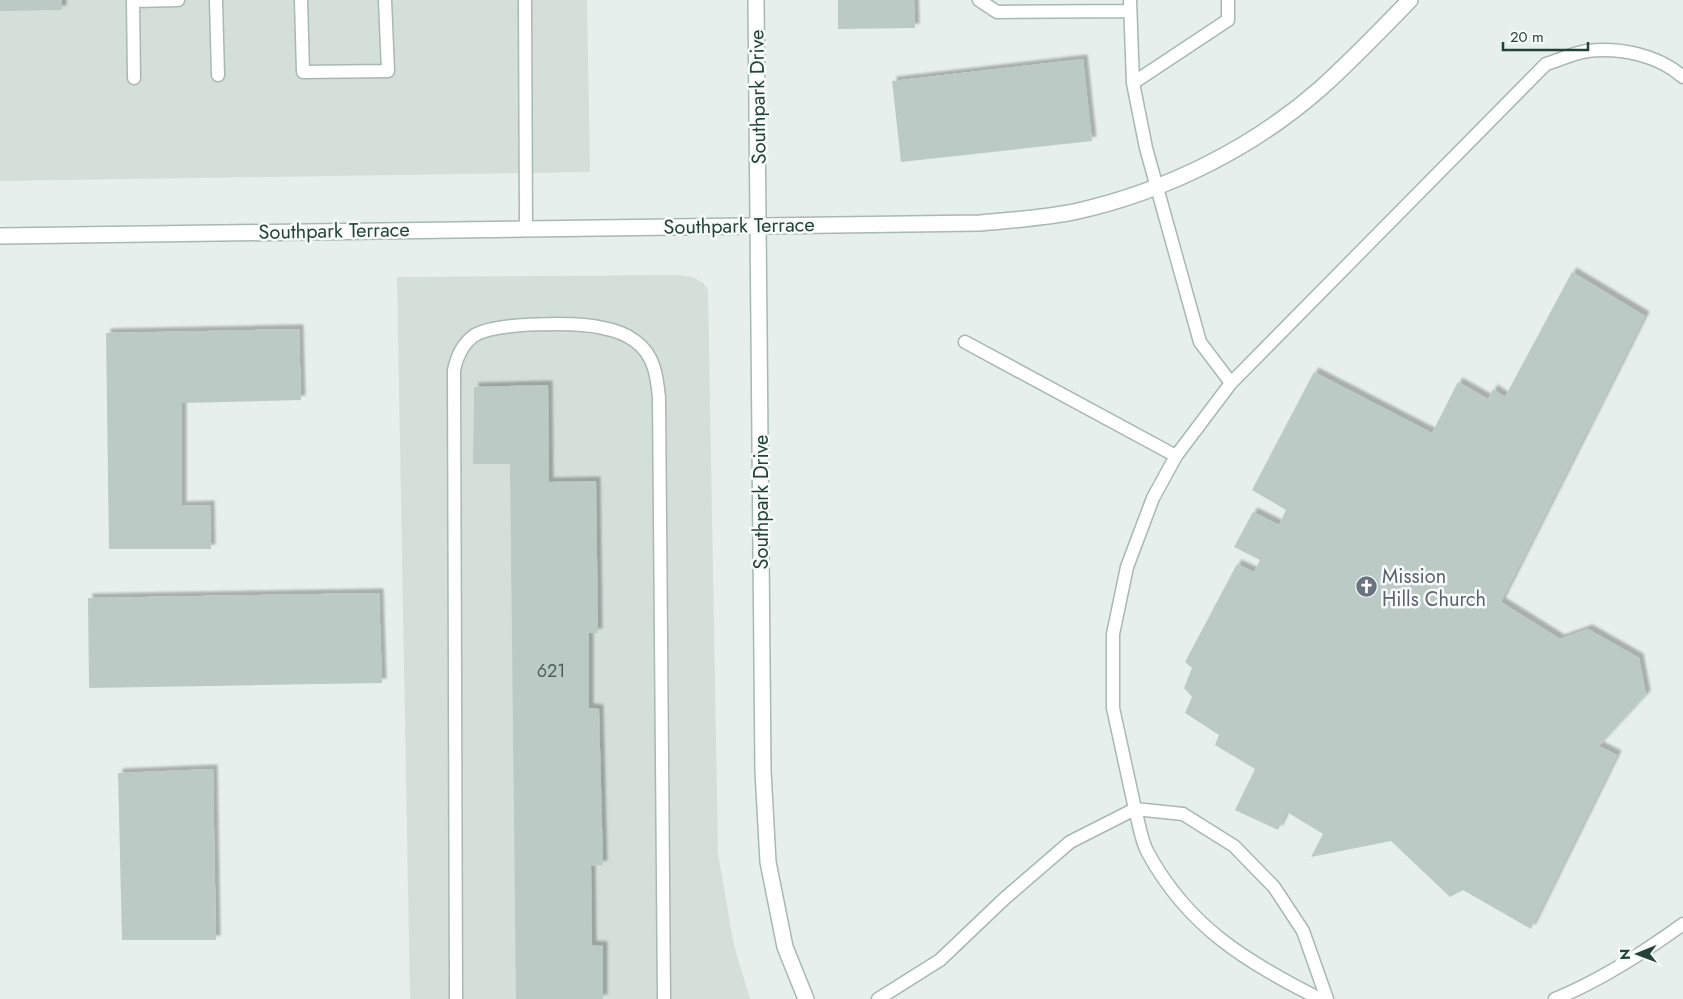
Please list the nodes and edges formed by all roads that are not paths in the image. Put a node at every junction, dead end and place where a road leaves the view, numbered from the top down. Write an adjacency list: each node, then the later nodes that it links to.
1 (178, 0): 10 (lane)
2 (216, 0): 12 (lane)
3 (301, 0): 4 (lane)
4 (386, 0)
5 (526, 0): 18 (lane)
6 (756, 0): 17 (street, Southpark Drive)
7 (979, 0): 11 (lane)
8 (1228, 0): 15 (lane)
9 (1410, 0): 16 (street, Southpark Terrace)
10 (133, 1): 14 (lane)
11 (1130, 5): 15 (lane)
12 (218, 75)
13 (1683, 76): 21 (lane)
14 (134, 78)
15 (1133, 83): 16 (lane)
16 (1158, 186): 17 (street, Southpark Terrace); 21 (lane)
17 (759, 226): 18 (street, Southpark Terrace); 27 (street, Southpark Drive)
18 (526, 229): 19 (street, Southpark Terrace)
19 (0, 236)
20 (965, 342): 22 (lane)
21 (1231, 383): 22 (lane)
22 (1176, 456): 23 (lane)
23 (1135, 809): 28 (lane); 29 (lane); 30 (lane)
24 (1683, 924): 31 (lane)
25 (456, 999): 26 (lane)
26 (664, 999)
27 (806, 999)
28 (878, 999)
29 (1320, 999)
30 (1327, 999)
31 (1555, 999)

